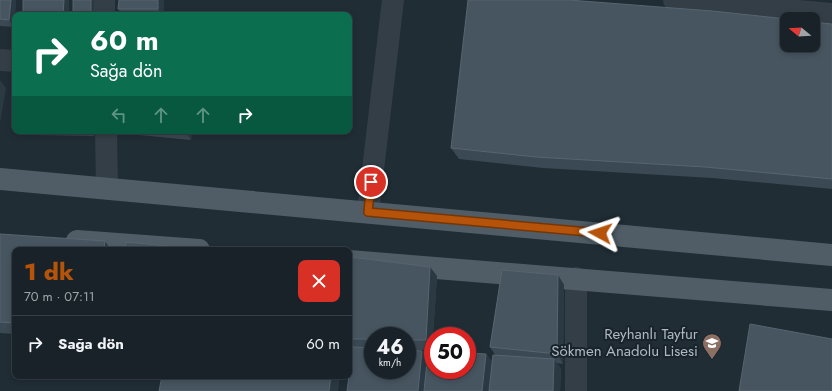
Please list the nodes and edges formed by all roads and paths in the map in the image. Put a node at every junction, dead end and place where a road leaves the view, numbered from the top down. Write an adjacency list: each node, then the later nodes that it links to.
1 (104, 0): 5 (street)
2 (393, 0): 12 (street)
3 (674, 0): 4 (street)
4 (711, 2): 6 (street)
5 (104, 12)
6 (832, 14)
7 (0, 60): 8 (street)
8 (12, 62)
9 (106, 134): 11 (street)
10 (0, 179): 11 (main road)
11 (107, 188): 12 (main road)
12 (368, 212): 15 (main road)
13 (56, 240): 14 (main road)
14 (156, 247)
15 (832, 255)
16 (352, 261): 17 (main road)
17 (576, 278): 18 (main road); 19 (street)
18 (832, 300)
19 (576, 391)

